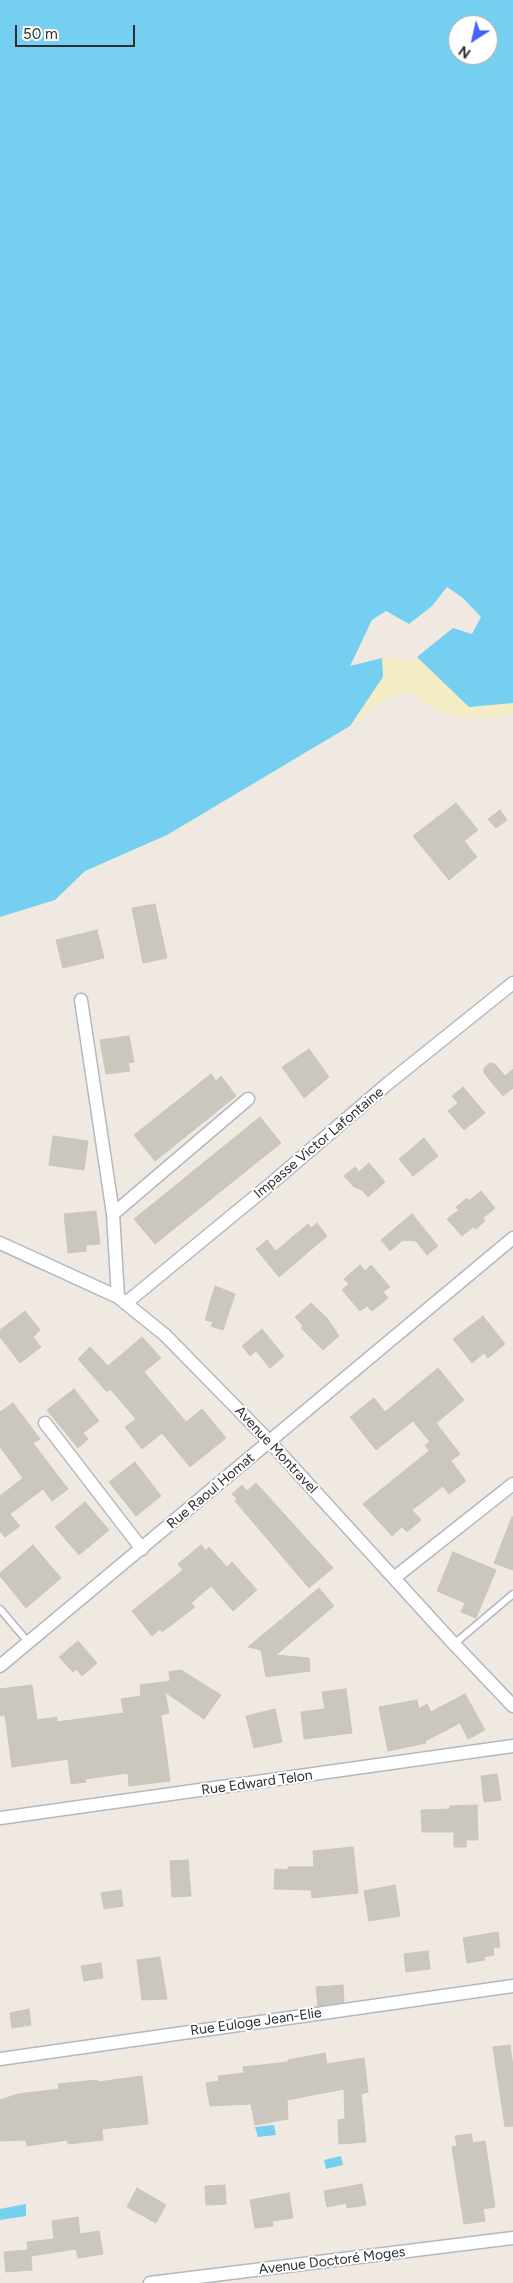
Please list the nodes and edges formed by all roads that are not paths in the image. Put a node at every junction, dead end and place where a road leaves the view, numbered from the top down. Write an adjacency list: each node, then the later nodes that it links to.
1 (513, 983): 7 (street, Impasse Victor Lafontaine)
2 (81, 1000): 4 (street)
3 (248, 1100): 4 (street)
4 (113, 1214): 7 (street)
5 (513, 1238): 9 (street, Rue Raoul Homat)
6 (0, 1243): 7 (street, Avenue Montravel)
7 (122, 1300): 9 (street, Avenue Montravel)
8 (44, 1422): 11 (street)
9 (270, 1441): 11 (street, Rue Raoul Homat); 12 (street, Avenue Montravel)
10 (513, 1484): 12 (street)
11 (142, 1548): 15 (street, Rue Raoul Homat)
12 (394, 1578): 16 (street, Avenue Montravel)
13 (513, 1594): 16 (lane)
14 (0, 1609): 15 (lane)
15 (29, 1643): 17 (street, Rue Raoul Homat)
16 (454, 1644): 18 (street, Avenue Montravel)
17 (0, 1666)
18 (513, 1706)
19 (513, 1746): 20 (street, Rue Edward Telon)
20 (0, 1818)
21 (513, 1986): 22 (street, Rue Euloge Jean-Elie)
22 (0, 2058)
23 (513, 2238): 24 (street, Avenue Doctoré Moges)
24 (150, 2283)

